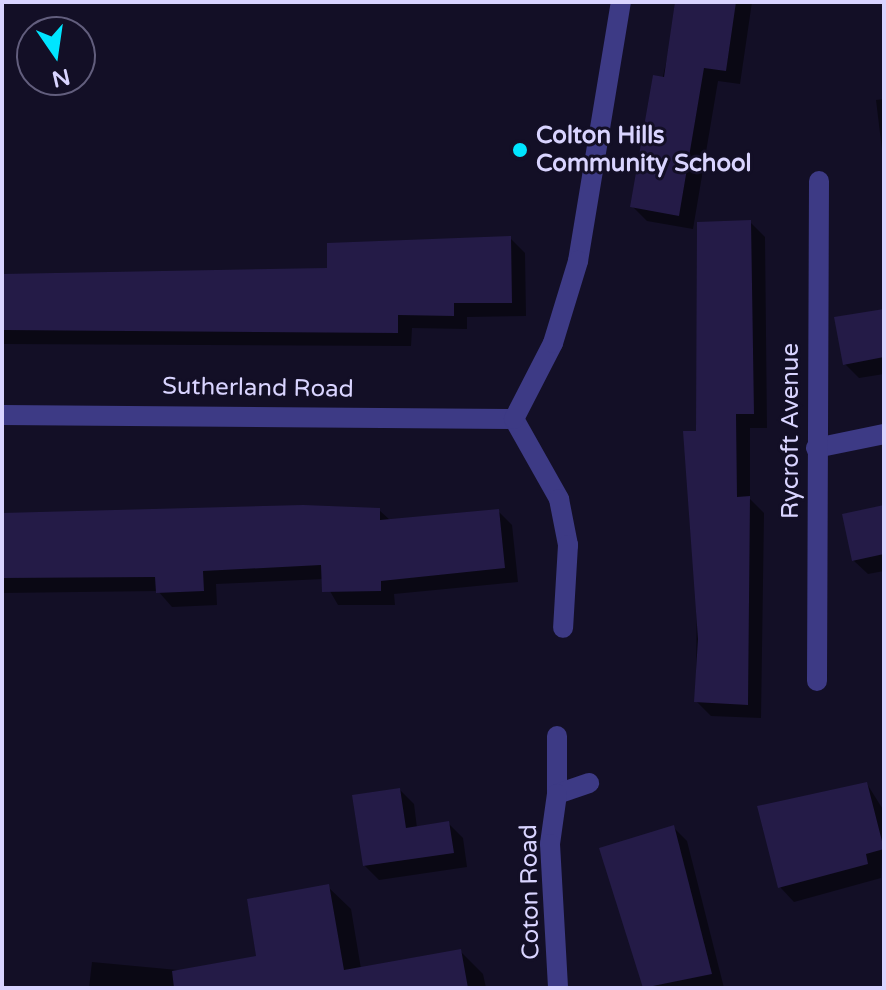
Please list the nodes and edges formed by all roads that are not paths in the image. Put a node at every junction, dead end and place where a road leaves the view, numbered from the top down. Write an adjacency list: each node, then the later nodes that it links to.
1 (621, 2): 4 (street)
2 (819, 181): 6 (street, Rycroft Avenue)
3 (2, 415): 4 (street, Sutherland Road)
4 (514, 419): 7 (street)
5 (884, 434): 6 (street)
6 (816, 448): 8 (street, Rycroft Avenue)
7 (563, 628)
8 (817, 681)
9 (557, 736): 11 (street, Coton Road)
10 (589, 783): 11 (street, Coton Road)
11 (557, 794): 12 (street, Coton Road)
12 (558, 988)

